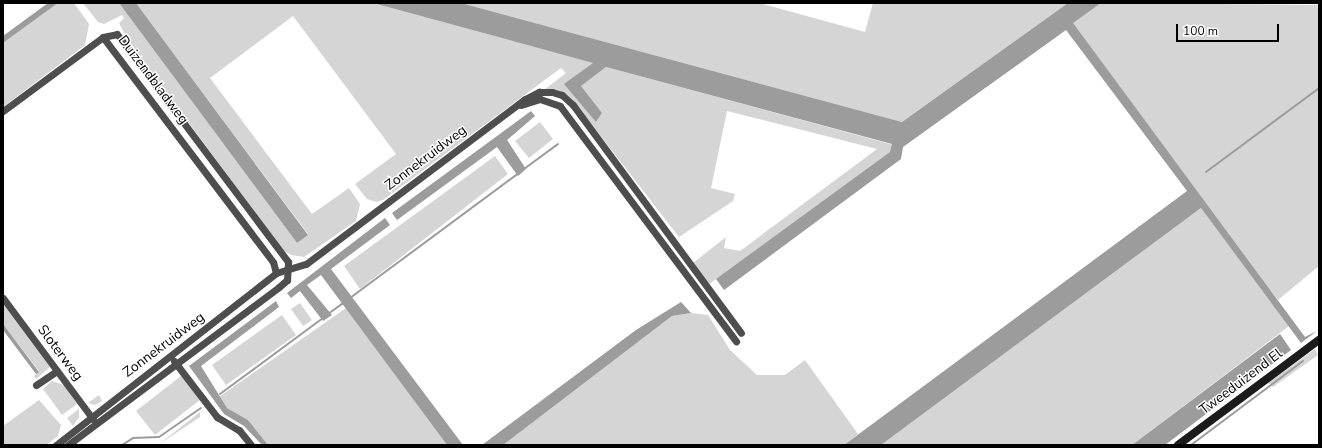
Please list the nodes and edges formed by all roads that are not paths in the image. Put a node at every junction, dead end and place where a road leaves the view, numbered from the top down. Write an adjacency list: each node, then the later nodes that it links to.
1 (103, 37): 3 (street); 4 (street, Duizendbladweg); 5 (street, Duizendbladweg)
2 (519, 106): 4 (street, Zonnekruidweg); 7 (street, Zonnekruidweg); 9 (street)
3 (3, 111)
4 (289, 271): 5 (street, Zonnekruidweg); 11 (street, Zonnekruidweg)
5 (276, 274): 10 (street, Zonnekruidweg)
6 (3, 298): 12 (street, Sloterweg)
7 (742, 333)
8 (1319, 340): 22 (street, Tweeduizend El)
9 (736, 341)
10 (171, 356): 11 (street); 14 (street, Zonnekruidweg)
11 (177, 364): 15 (street, Zonnekruidweg); 21 (street)
12 (57, 370): 13 (street); 14 (street, Sloterweg)
13 (36, 386)
14 (90, 415): 15 (street, Sloterweg); 16 (street, Zonnekruidweg)
15 (96, 424): 17 (street, Zonnekruidweg)
16 (71, 431): 17 (street); 18 (street, Zonnekruidweg)
17 (77, 438): 19 (street, Zonnekruidweg); 20 (street)
18 (56, 445)
19 (68, 445)
20 (82, 445)
21 (252, 445)
22 (1178, 445)

